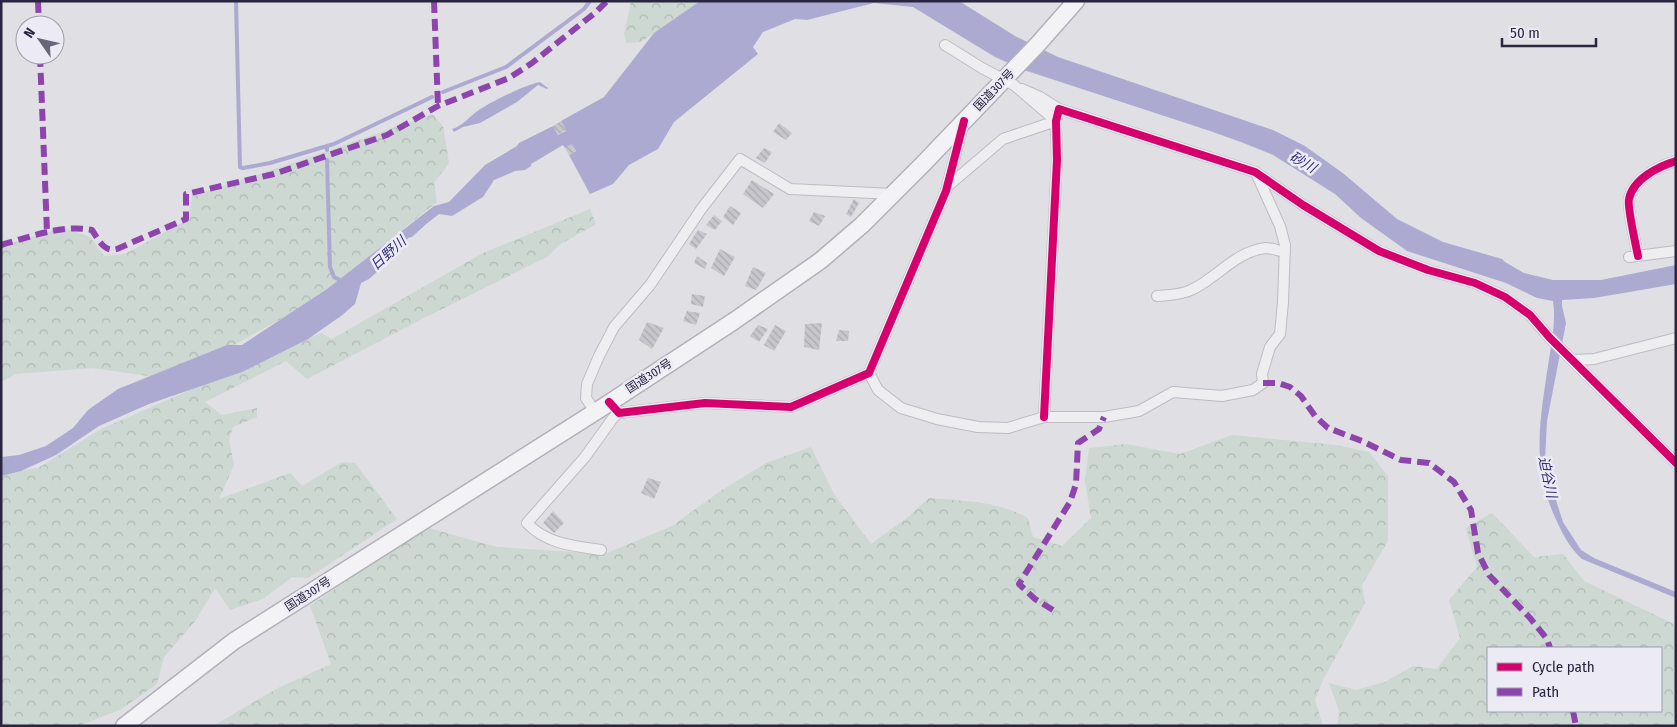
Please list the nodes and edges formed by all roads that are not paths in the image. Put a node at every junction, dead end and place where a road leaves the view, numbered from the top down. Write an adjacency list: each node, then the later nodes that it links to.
1 (1076, 1): 3 (highway, 国道307号)
2 (945, 45): 3 (street)
3 (1010, 78): 4 (street); 5 (highway, 国道307号); 6 (street)
4 (1059, 109): 6 (street); 8 (street)
5 (964, 121): 9 (street); 10 (highway, 国道307号)
6 (1056, 121): 9 (street); 19 (street)
7 (1676, 161): 12 (street)
8 (1255, 172): 11 (street); 15 (street)
9 (948, 186): 16 (street)
10 (893, 194): 17 (highway, 国道307号); 18 (street)
11 (1285, 252): 13 (street); 19 (street)
12 (1676, 252)
13 (1157, 296)
14 (1676, 338): 15 (street)
15 (1573, 360): 20 (street)
16 (869, 373): 17 (street); 19 (street)
17 (614, 407): 18 (highway, 国道307号); 21 (street)
18 (595, 412): 22 (highway, 国道307号)
19 (1044, 417)
20 (1676, 463)
21 (601, 550)
22 (124, 726)

